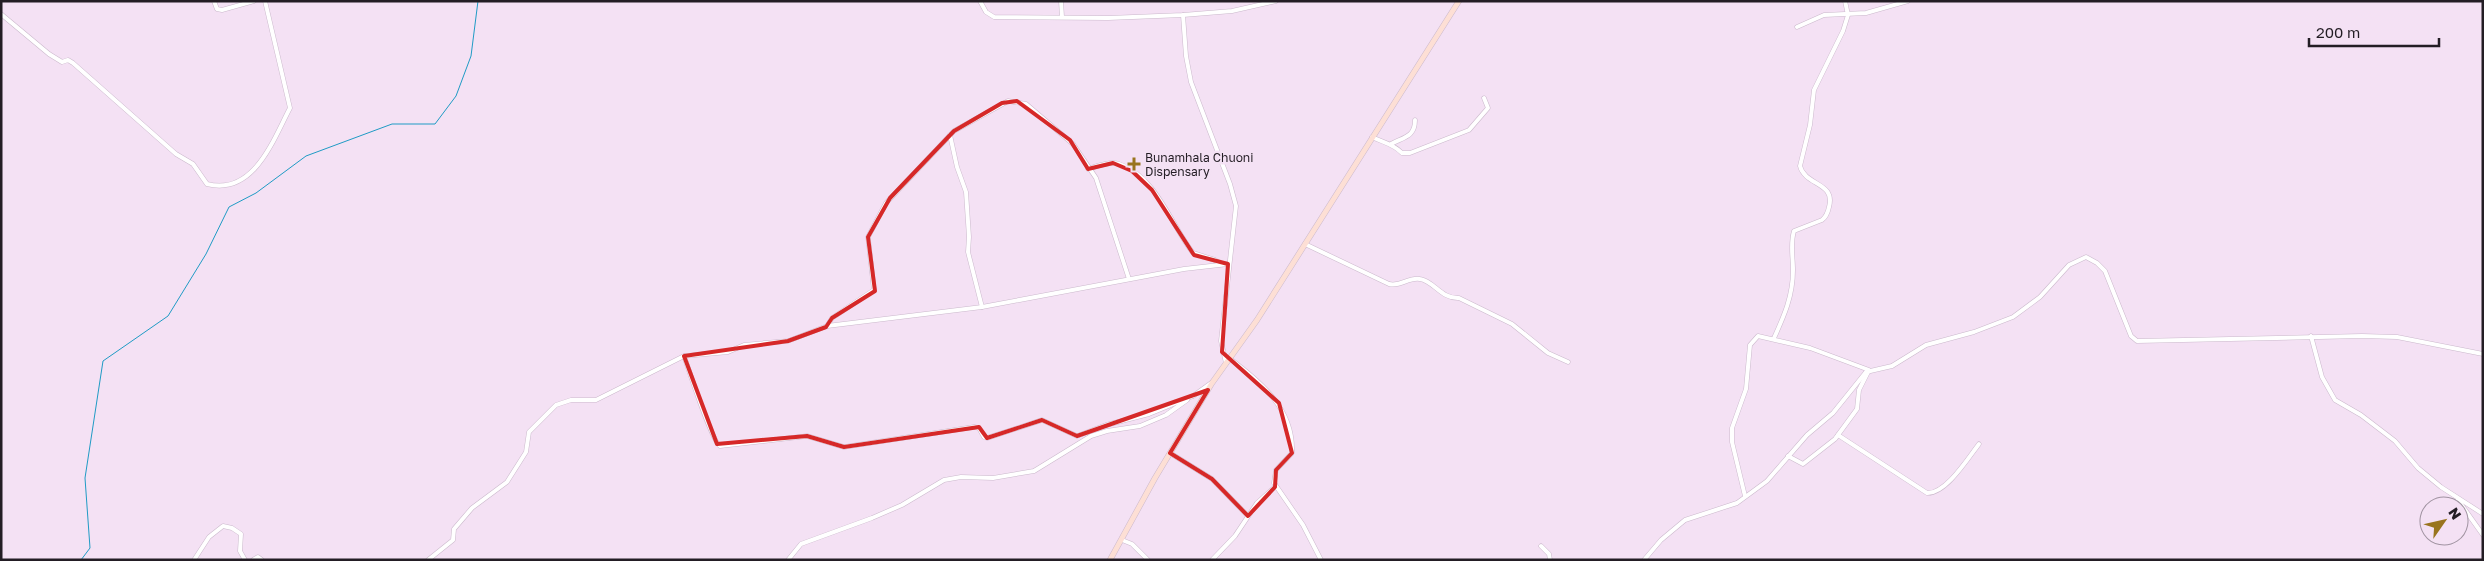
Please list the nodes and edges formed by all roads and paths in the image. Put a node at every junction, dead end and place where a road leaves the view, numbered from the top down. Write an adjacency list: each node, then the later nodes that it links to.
1 (214, 1): 2 (street)
2 (254, 1)
3 (266, 1): 10 (street)
4 (980, 1): 13 (street)
5 (1061, 1): 13 (street)
6 (1276, 1): 12 (street)
7 (1458, 1): 18 (street)
8 (1845, 1): 11 (street)
9 (1908, 1): 11 (street)
10 (1, 14)
11 (1848, 15): 14 (street); 28 (street)
12 (1183, 16): 13 (street); 23 (street)
13 (1062, 17)
14 (1796, 26)
15 (1484, 98): 19 (street)
16 (1415, 120): 19 (street)
17 (950, 135): 20 (street); 25 (street); 26 (street)
18 (1372, 137): 19 (street); 21 (street)
19 (1392, 144)
20 (1088, 169): 22 (street); 24 (street)
21 (1305, 244): 31 (street); 32 (street)
22 (1221, 264): 23 (street); 24 (street)
23 (1228, 264): 33 (street)
24 (1129, 279): 25 (street)
25 (982, 306): 26 (street)
26 (827, 326): 30 (street)
27 (2311, 336): 29 (street); 34 (street); 43 (street)
28 (1774, 338): 34 (street); 42 (street)
29 (2483, 354)
30 (684, 356): 36 (street); 55 (street)
31 (1230, 358): 33 (street); 41 (street)
32 (1568, 362)
33 (1226, 363): 35 (street)
34 (1869, 370): 37 (street); 40 (street)
35 (1212, 383): 36 (street); 39 (street)
36 (1193, 396): 56 (street)
37 (1838, 435): 38 (street); 40 (street)
38 (1979, 444)
39 (1170, 453): 47 (street); 49 (street)
40 (1788, 456): 42 (street)
41 (1275, 487): 47 (street); 60 (street)
42 (1744, 496): 62 (street)
43 (2454, 496)
44 (2469, 505): 45 (street)
45 (2483, 514)
46 (2469, 515): 48 (street)
47 (1248, 516): 59 (street)
48 (2483, 534)
49 (1122, 540): 57 (street); 58 (street)
50 (1541, 546): 61 (street)
51 (194, 560): 52 (street)
52 (245, 560)
53 (253, 560): 54 (street)
54 (262, 560)
55 (428, 560)
56 (788, 560)
57 (1110, 560)
58 (1148, 560)
59 (1212, 560)
60 (1321, 560)
61 (1550, 560)
62 (1644, 560)

